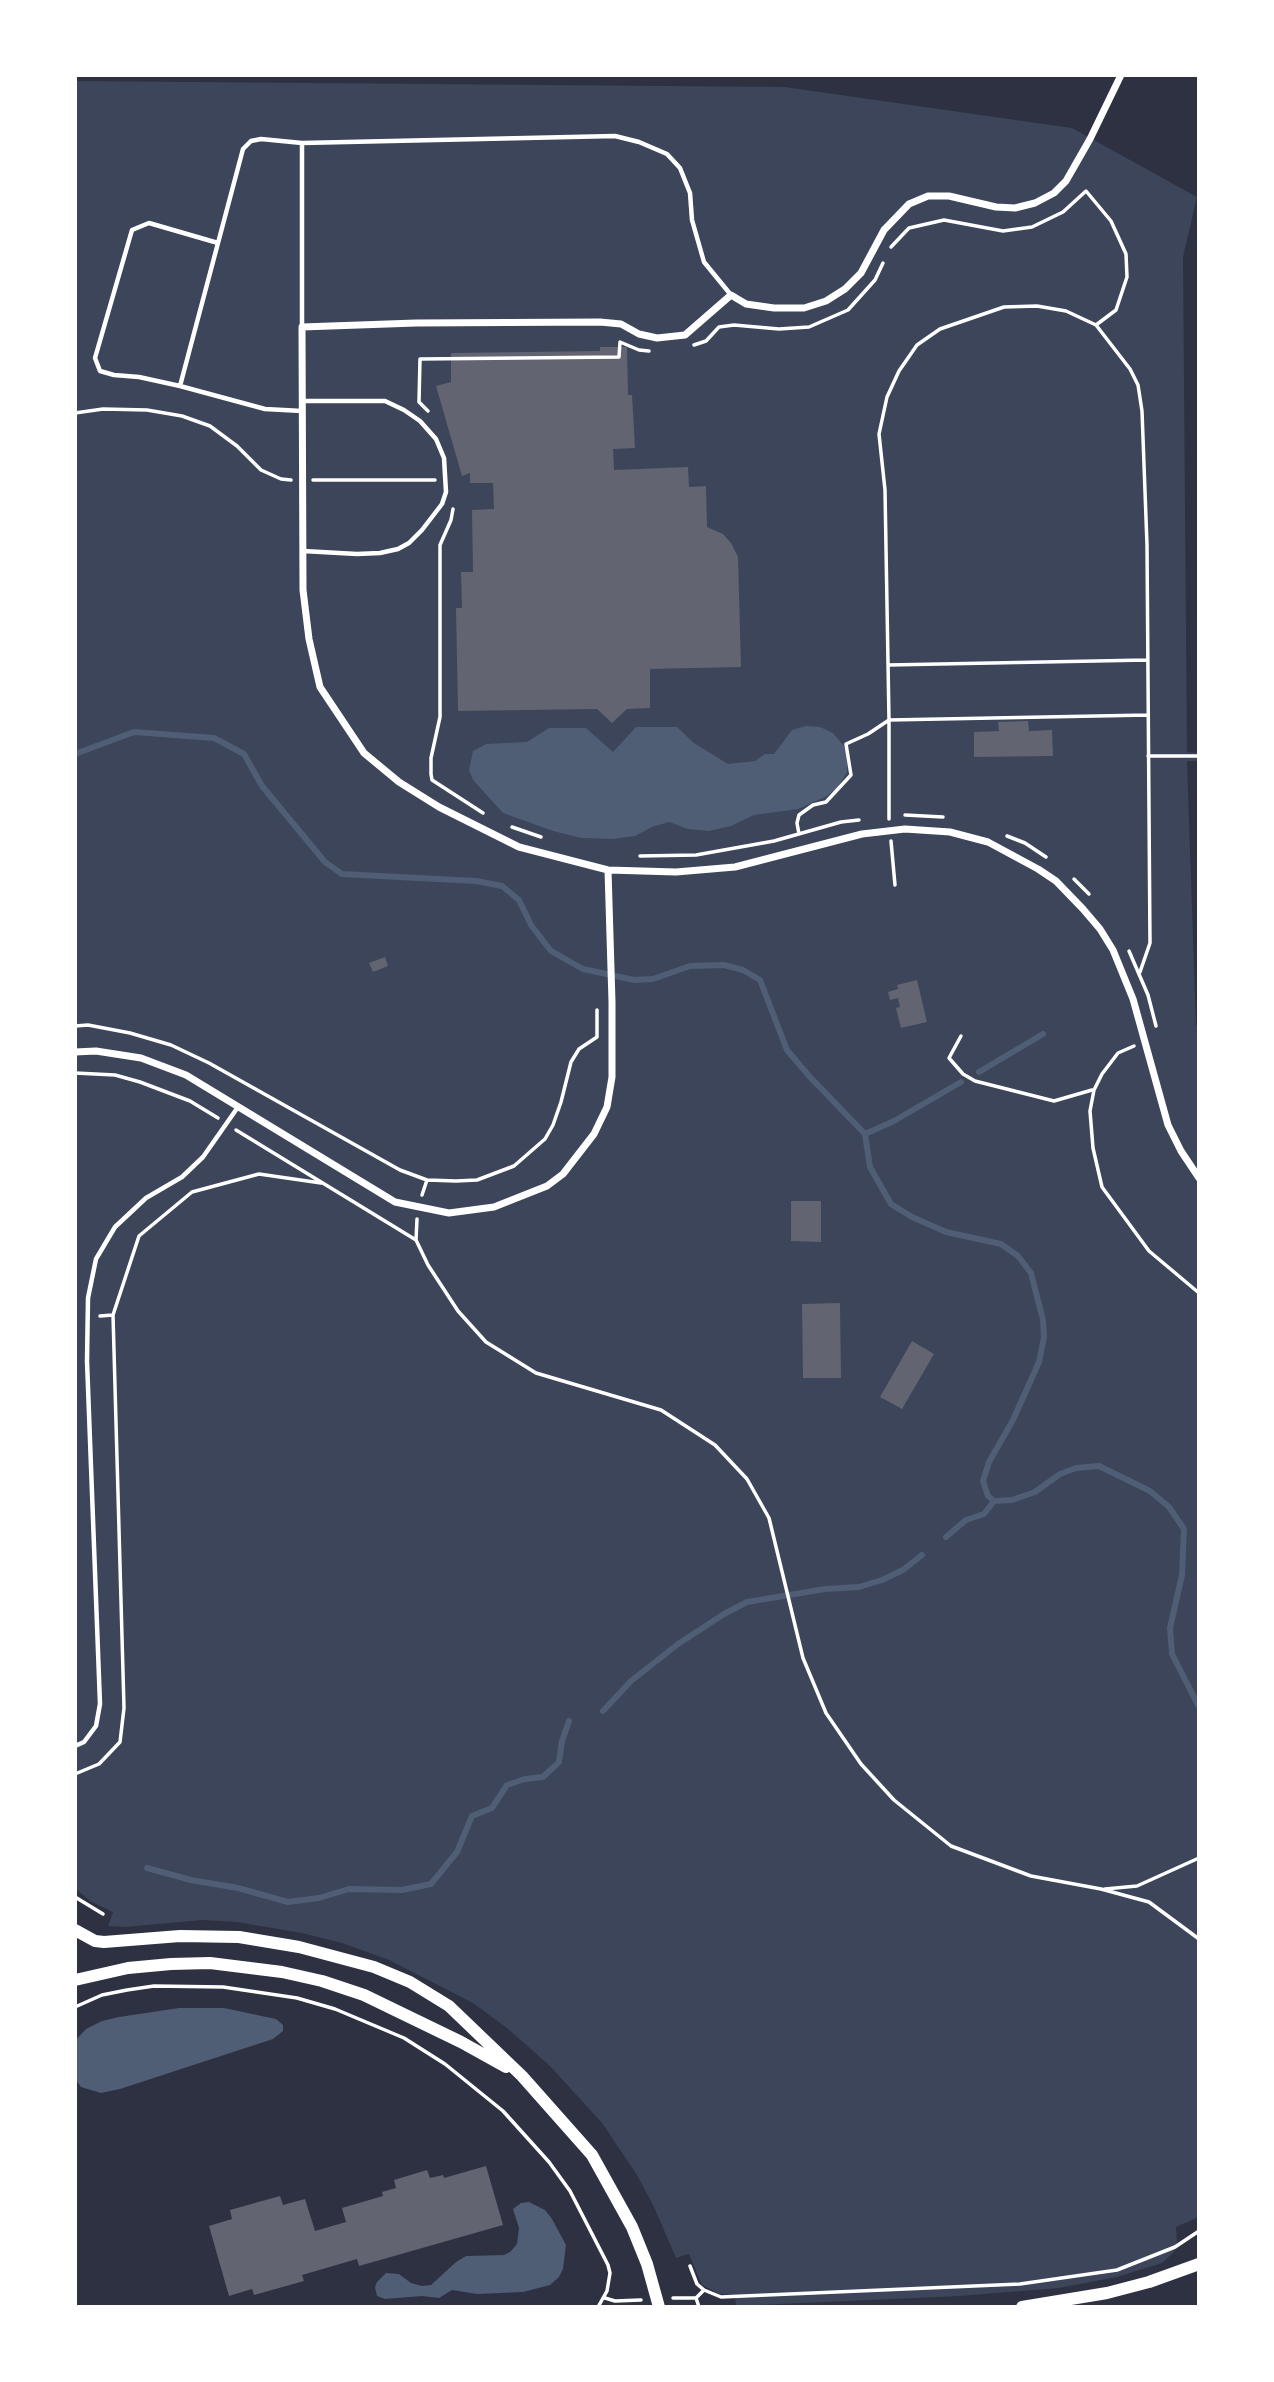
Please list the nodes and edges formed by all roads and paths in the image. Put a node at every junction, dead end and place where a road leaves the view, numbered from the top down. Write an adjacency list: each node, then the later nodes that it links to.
1 (1121, 75): 4 (street)
2 (302, 143): 3 (lane); 4 (lane); 6 (lane)
3 (218, 243): 9 (lane); 9 (lane)
4 (731, 295): 6 (street)
5 (1096, 325): 7 (path); 18 (path); 19 (path)
6 (302, 327): 10 (street)
7 (687, 347)
8 (660, 353): 13 (path)
9 (180, 386): 11 (lane)
10 (302, 401): 11 (street); 15 (lane)
11 (302, 411): 14 (street)
12 (75, 413): 14 (path)
13 (432, 415)
14 (302, 480): 15 (path); 17 (street)
15 (446, 480): 17 (lane)
16 (455, 501): 24 (path)
17 (302, 551): 36 (street)
18 (1147, 660): 19 (path); 20 (path)
19 (888, 665): 21 (path)
20 (1148, 715): 21 (path); 23 (path)
21 (889, 720): 25 (path); 32 (path)
22 (1199, 756): 23 (path)
23 (1148, 757): 41 (path)
24 (488, 816)
25 (889, 816): 26 (path); 27 (path); 30 (path)
26 (877, 818)
27 (947, 818)
28 (865, 819): 32 (path)
29 (511, 827): 33 (path)
30 (890, 831): 36 (street); 38 (path); 45 (street)
31 (997, 832): 35 (path)
32 (799, 834): 34 (path)
33 (548, 840)
34 (637, 856)
35 (1053, 862)
36 (608, 870): 49 (street)
37 (1071, 876): 39 (path)
38 (895, 885)
39 (1094, 900)
40 (1127, 948): 41 (path)
41 (1139, 974): 45 (path)
42 (597, 1010): 43 (path)
43 (75, 1027)
44 (961, 1036): 48 (path)
45 (1145, 1043): 48 (path); 51 (street)
46 (75, 1052): 49 (street)
47 (75, 1073): 50 (path)
48 (1094, 1090): 53 (path)
49 (238, 1107): 50 (lane)
50 (226, 1123): 52 (path); 55 (lane)
51 (1199, 1178)
52 (323, 1183): 54 (path); 59 (path)
53 (1199, 1293)
54 (113, 1315): 55 (path); 57 (path)
55 (88, 1316): 56 (lane)
56 (75, 1746)
57 (75, 1774)
58 (1199, 1858): 59 (path)
59 (1101, 1889): 63 (path)
60 (75, 1897): 61 (path)
61 (103, 1914)
62 (75, 1930): 66 (main road)
63 (1199, 1939)
64 (75, 1980): 66 (main road)
65 (75, 2007): 71 (path)
66 (522, 2076): 74 (main road)
67 (1199, 2231): 70 (path)
68 (1199, 2264): 76 (main road)
69 (690, 2266): 70 (path)
70 (704, 2290): 75 (path)
71 (605, 2298): 72 (path); 73 (path)
72 (598, 2307)
73 (617, 2307)
74 (659, 2307)
75 (699, 2307)
76 (1022, 2307)

